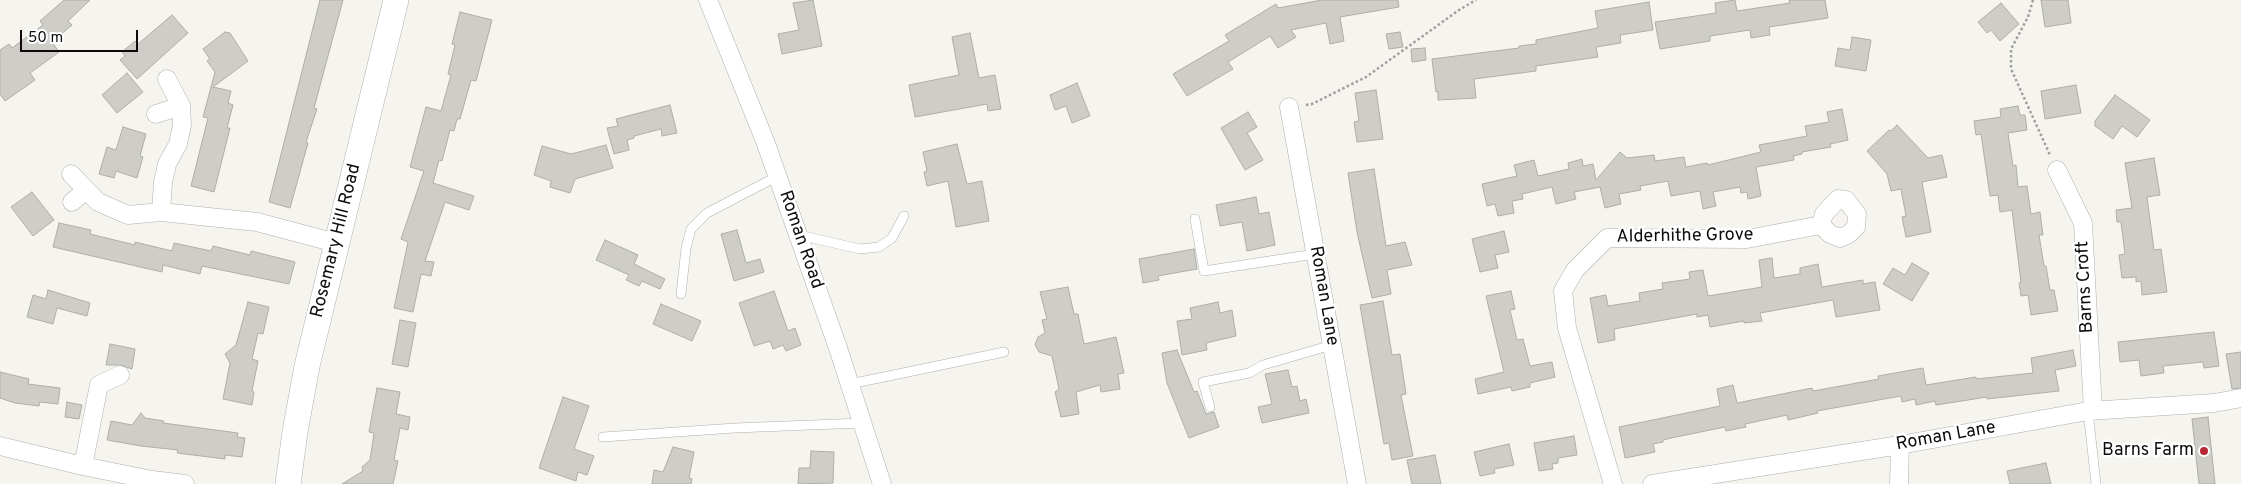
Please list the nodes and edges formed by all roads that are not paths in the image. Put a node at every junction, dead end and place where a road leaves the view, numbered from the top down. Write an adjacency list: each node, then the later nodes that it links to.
1 (396, 0): 15 (main road, Rosemary Hill Road)
2 (708, 0): 9 (street, Roman Road)
3 (167, 79): 4 (street)
4 (181, 106): 6 (street); 10 (street)
5 (1289, 107): 16 (street, Roman Lane)
6 (156, 114)
7 (2057, 170): 24 (street, Barns Croft)
8 (71, 174): 10 (street)
9 (778, 176): 14 (street, Roman Road); 17 (lane)
10 (161, 212): 15 (street)
11 (904, 216): 14 (lane)
12 (1195, 219): 16 (lane)
13 (1822, 225): 34 (street, Alderhithe Grove)
14 (799, 235): 21 (street, Roman Road)
15 (336, 243): 31 (main road, Rosemary Hill Road)
16 (1315, 254): 18 (street, Roman Lane)
17 (681, 294)
18 (1332, 345): 23 (lane); 33 (street, Roman Lane)
19 (1004, 352): 21 (lane)
20 (120, 375): 29 (street)
21 (850, 384): 25 (street, Roman Road)
22 (2241, 398): 24 (street, Roman Lane)
23 (1210, 407)
24 (2091, 411): 27 (street, Roman Lane); 37 (lane)
25 (862, 423): 26 (lane); 32 (street, Roman Road)
26 (603, 437)
27 (1900, 445): 35 (street, Roman Lane); 36 (street)
28 (0, 446): 29 (street)
29 (83, 466): 30 (street)
30 (185, 484)
31 (288, 484)
32 (882, 484)
33 (1357, 484)
34 (1613, 484)
35 (1652, 484)
36 (1899, 484)
37 (2096, 484)

